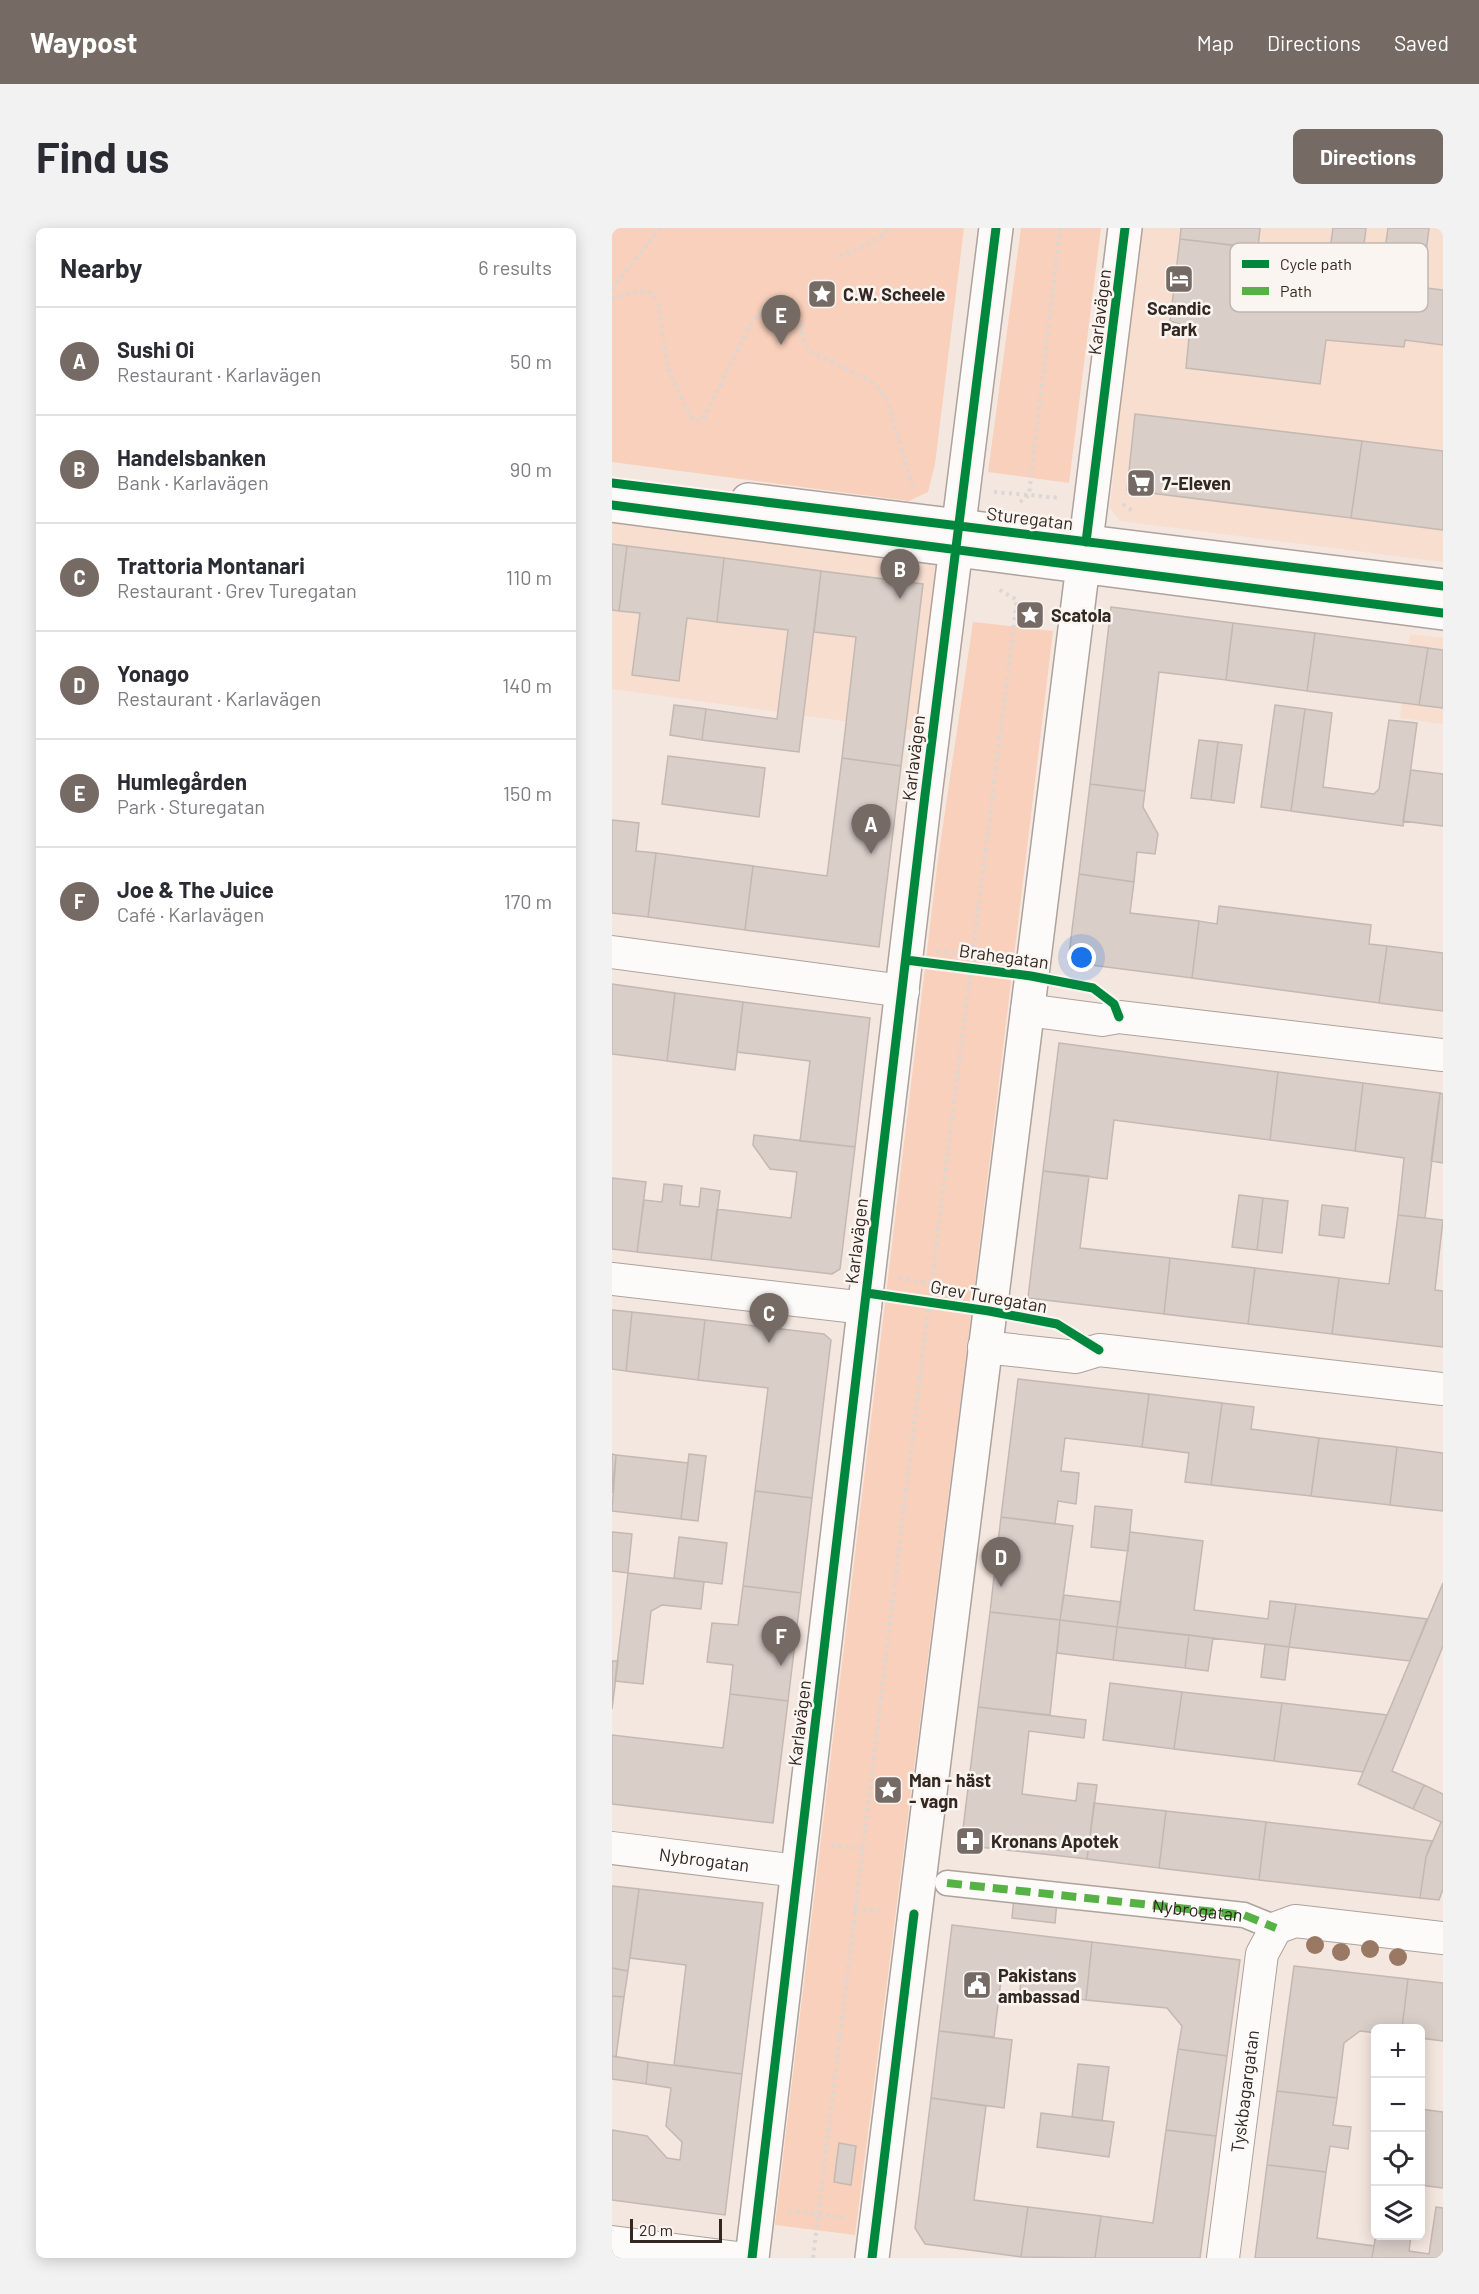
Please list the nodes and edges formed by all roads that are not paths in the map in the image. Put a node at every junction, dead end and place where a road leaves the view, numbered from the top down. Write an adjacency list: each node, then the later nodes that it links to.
1 (996, 228): 5 (street, Karlavägen)
2 (1125, 228): 6 (street, Karlavägen)
3 (612, 483): 5 (street, Sturegatan)
4 (612, 506): 5 (street, Sturegatan)
5 (957, 538): 6 (street, Sturegatan); 10 (street, Karlavägen)
6 (1085, 555): 7 (street, Sturegatan); 8 (street, Sturegatan); 11 (street, Karlavägen)
7 (1443, 586)
8 (1443, 613)
9 (612, 952): 10 (street)
10 (903, 992): 14 (street, Karlavägen)
11 (1027, 1010): 12 (street); 15 (street, Karlavägen)
12 (1443, 1055)
13 (612, 1279): 14 (street)
14 (865, 1308): 18 (street, Karlavägen)
15 (984, 1347): 16 (street); 25 (street, Karlavägen)
16 (1443, 1389)
17 (612, 1848): 18 (street, Nybrogatan)
18 (798, 1871): 24 (street, Karlavägen)
19 (947, 1883): 20 (street, Nybrogatan)
20 (1276, 1928): 21 (street); 26 (street, Tyskbagargatan)
21 (1443, 1938)
22 (612, 2242): 23 (street)
23 (738, 2258)
24 (752, 2258)
25 (872, 2258)
26 (1223, 2258)

